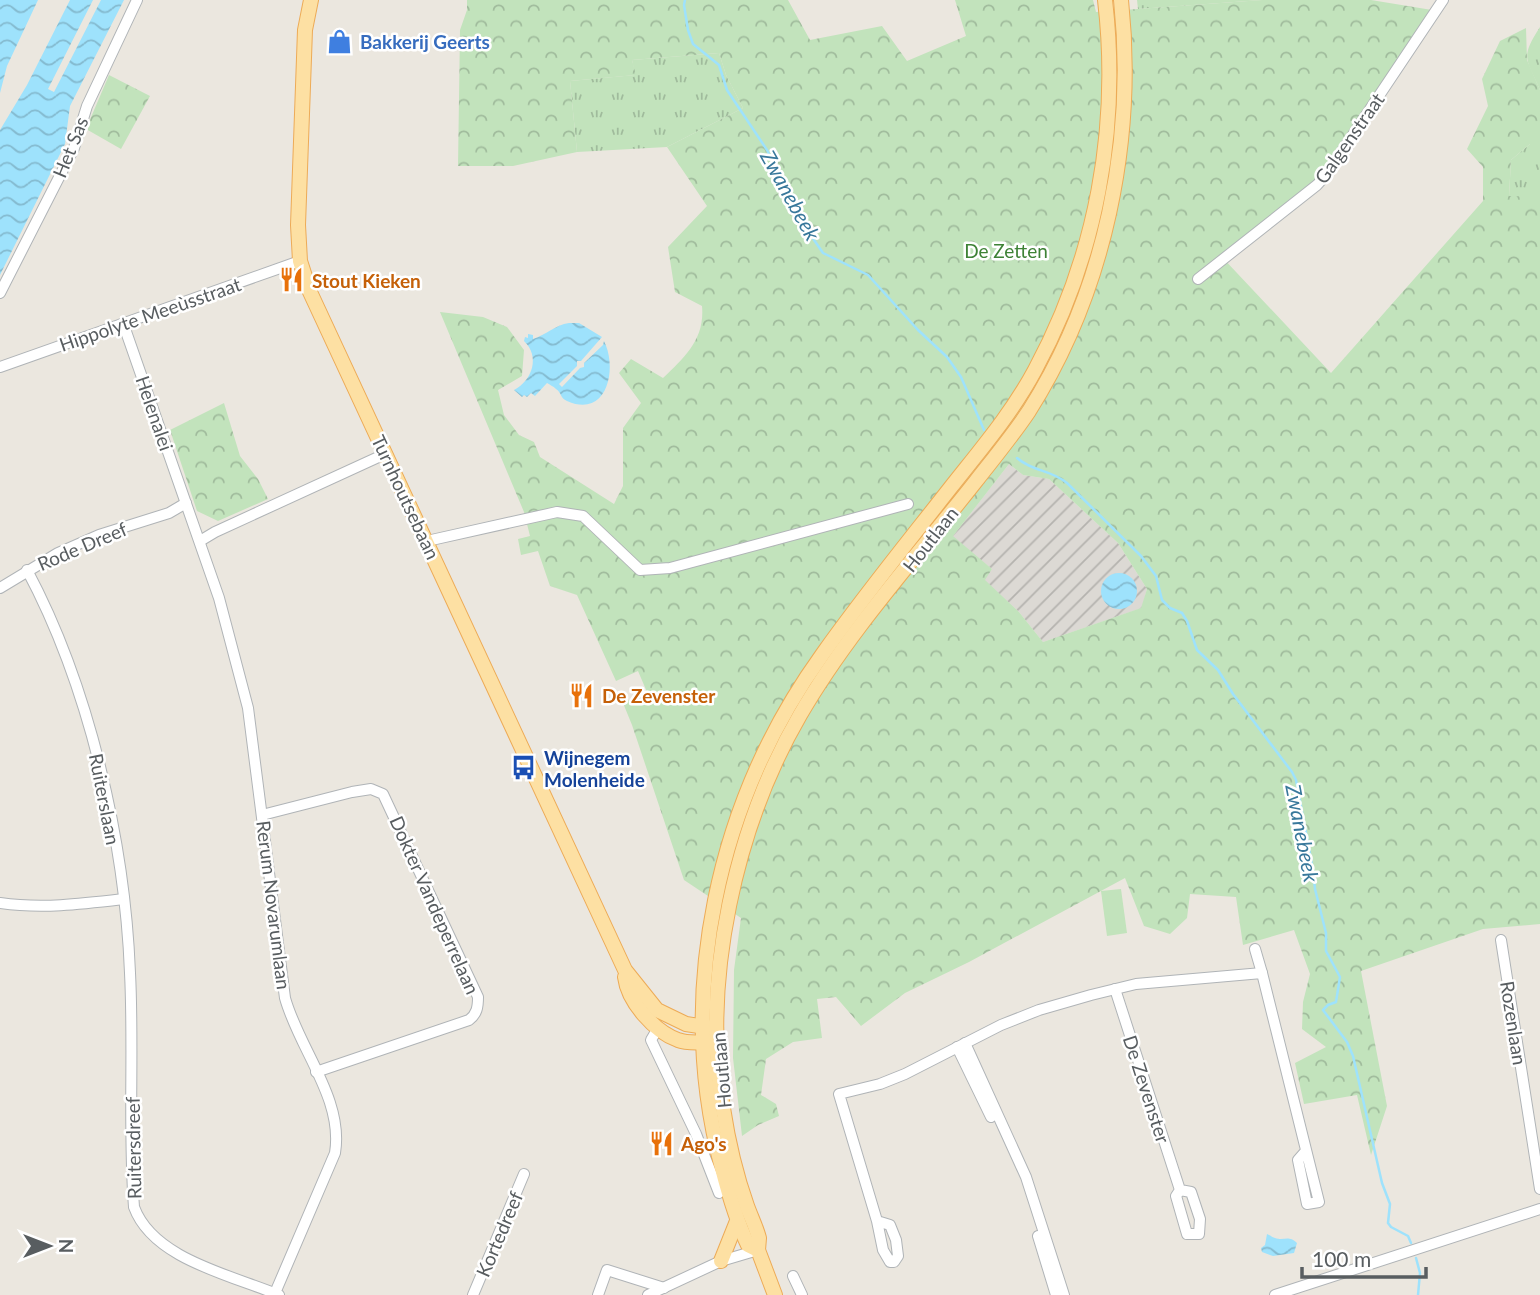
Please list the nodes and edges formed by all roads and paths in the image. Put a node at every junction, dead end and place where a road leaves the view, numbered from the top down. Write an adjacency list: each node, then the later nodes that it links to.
1 (137, 0): 8 (street, Het Sas)
2 (311, 0): 6 (main road, Turnhoutsebaan)
3 (1105, 0): 26 (main road, Houtlaan)
4 (1121, 0): 26 (main road, Houtlaan)
5 (1443, 0): 7 (street, Galgenstraat)
6 (300, 261): 9 (street, Hippolyte Meeùsstraat); 11 (main road, Turnhoutsebaan)
7 (1198, 279)
8 (0, 293)
9 (123, 323): 10 (street, Hippolyte Meeùsstraat); 13 (street, Helenalei)
10 (0, 367)
11 (385, 454): 14 (street); 15 (main road, Turnhoutsebaan)
12 (908, 504): 15 (street)
13 (188, 508): 14 (street, Rerum Novarumlaan); 16 (street, Rode Dreef)
14 (199, 538): 18 (street, Rerum Novarumlaan)
15 (427, 541): 25 (main road, Turnhoutsebaan)
16 (27, 570): 17 (street, Rode Dreef); 19 (street, Ruiterslaan)
17 (0, 588)
18 (262, 815): 29 (street, Rerum Novarumlaan); 29 (street, Dokter Vandeperrelaan)
19 (124, 899): 20 (street); 27 (street, Ruiterslaan)
20 (0, 903)
21 (1501, 940): 32 (street, Rozenlaan)
22 (1255, 949): 23 (street)
23 (1262, 973): 24 (street); 30 (street)
24 (1115, 989): 28 (street); 33 (street, De Zevenster)
25 (662, 1022): 26 (main road, Turnhoutsebaan); 34 (street)
26 (709, 1035): 36 (main road, Houtlaan); 38 (main road, Houtlaan)
27 (132, 1040): 43 (street, Ruitersdreef)
28 (961, 1045): 37 (street); 41 (street)
29 (316, 1072): 43 (street, Rerum Novarumlaan)
30 (1305, 1152)
31 (524, 1174): 44 (street, Kortedreef)
32 (1540, 1189)
33 (1180, 1190)
34 (719, 1193)
35 (1540, 1209): 51 (street)
36 (737, 1221): 38 (main road, Houtlaan); 39 (main road)
37 (877, 1221)
38 (761, 1256): 39 (street); 47 (main road)
39 (721, 1261): 42 (street)
40 (793, 1276): 48 (street)
41 (1054, 1276): 49 (street); 50 (street)
42 (664, 1288): 45 (street); 46 (street)
43 (277, 1294)
44 (473, 1295)
45 (598, 1295)
46 (648, 1295)
47 (775, 1295)
48 (802, 1295)
49 (1056, 1295)
50 (1064, 1295)
51 (1275, 1295)

